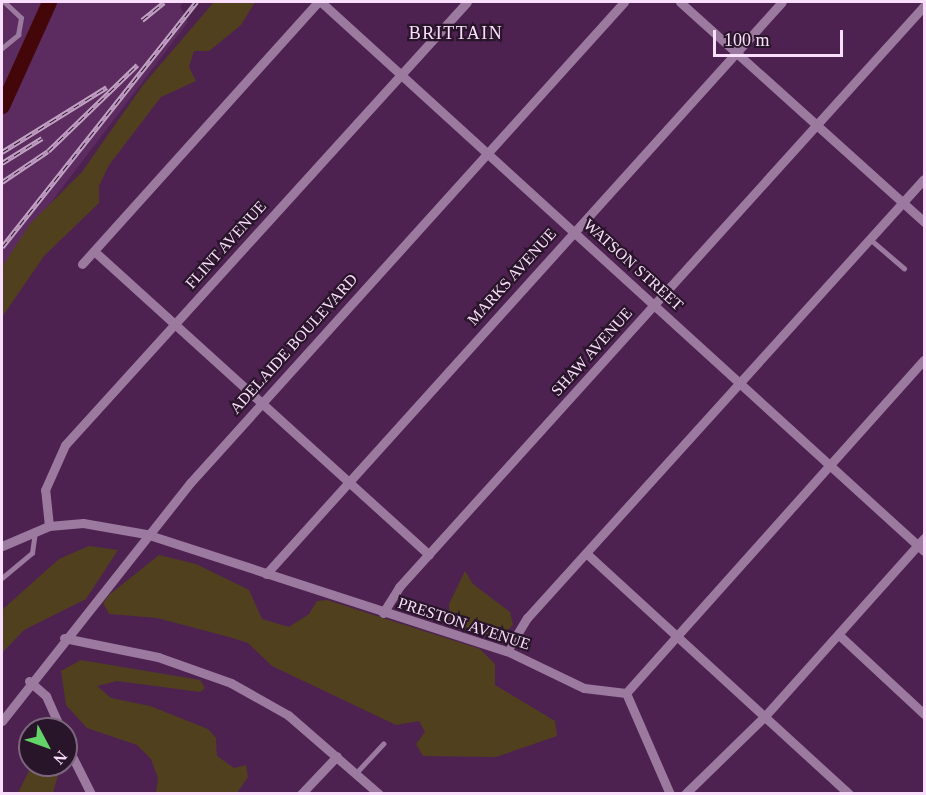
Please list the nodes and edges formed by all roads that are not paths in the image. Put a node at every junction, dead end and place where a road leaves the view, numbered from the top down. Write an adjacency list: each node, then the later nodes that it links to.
1 (4, 2): 8 (lane)
2 (319, 2): 10 (street, WATSON STREET); 18 (street)
3 (466, 2): 10 (street, FLINT AVENUE)
4 (624, 2): 12 (street, ADELAIDE BOULEVARD)
5 (680, 2): 9 (street)
6 (782, 2): 9 (street, MARKS AVENUE)
7 (924, 6): 11 (street, SHAW AVENUE)
8 (2, 48)
9 (737, 51): 11 (street); 16 (street, MARKS AVENUE)
10 (401, 74): 12 (street, WATSON STREET); 22 (street, FLINT AVENUE)
11 (817, 124): 14 (street); 21 (street, SHAW AVENUE)
12 (489, 150): 16 (street, WATSON STREET); 25 (street, ADELAIDE BOULEVARD)
13 (924, 179): 14 (street)
14 (903, 203): 15 (street); 17 (street)
15 (924, 222)
16 (573, 232): 21 (street, WATSON STREET); 27 (street, MARKS AVENUE)
17 (870, 239): 20 (lane); 24 (street)
18 (94, 251): 19 (street); 22 (street)
19 (82, 264)
20 (904, 268)
21 (656, 304): 24 (street, WATSON STREET); 34 (street, SHAW AVENUE)
22 (175, 324): 25 (street); 28 (street, FLINT AVENUE)
23 (924, 360): 26 (street)
24 (741, 383): 26 (street, WATSON STREET); 33 (street)
25 (262, 402): 27 (street); 30 (street, ADELAIDE BOULEVARD)
26 (831, 464): 31 (street, WATSON STREET); 38 (street)
27 (349, 480): 34 (street); 35 (street, MARKS AVENUE)
28 (49, 526): 29 (street, PRESTON AVENUE); 30 (street, PRESTON AVENUE)
29 (35, 531): 32 (street, PRESTON AVENUE); 36 (lane)
30 (146, 534): 35 (street, PRESTON AVENUE); 40 (street, ADELAIDE BOULEVARD)
31 (922, 545): 39 (street)
32 (2, 546)
33 (586, 553): 38 (street); 41 (street)
34 (429, 555): 37 (street, SHAW AVENUE)
35 (266, 574): 37 (street, PRESTON AVENUE)
36 (2, 578)
37 (383, 613): 41 (street, PRESTON AVENUE)
38 (676, 634): 43 (street); 45 (street)
39 (839, 635): 44 (street); 45 (street)
40 (64, 638): 42 (street, ADELAIDE BOULEVARD); 49 (street)
41 (507, 651): 43 (street, PRESTON AVENUE)
42 (29, 681): 46 (street); 47 (street, ADELAIDE BOULEVARD)
43 (626, 693): 55 (street)
44 (924, 714)
45 (765, 716): 56 (street); 57 (street)
46 (55, 717)
47 (2, 721)
48 (383, 744): 51 (lane)
49 (337, 756): 51 (street); 53 (street)
50 (78, 768): 52 (street)
51 (356, 773): 54 (street)
52 (91, 794)
53 (301, 794)
54 (379, 794)
55 (670, 794)
56 (685, 794)
57 (849, 794)

